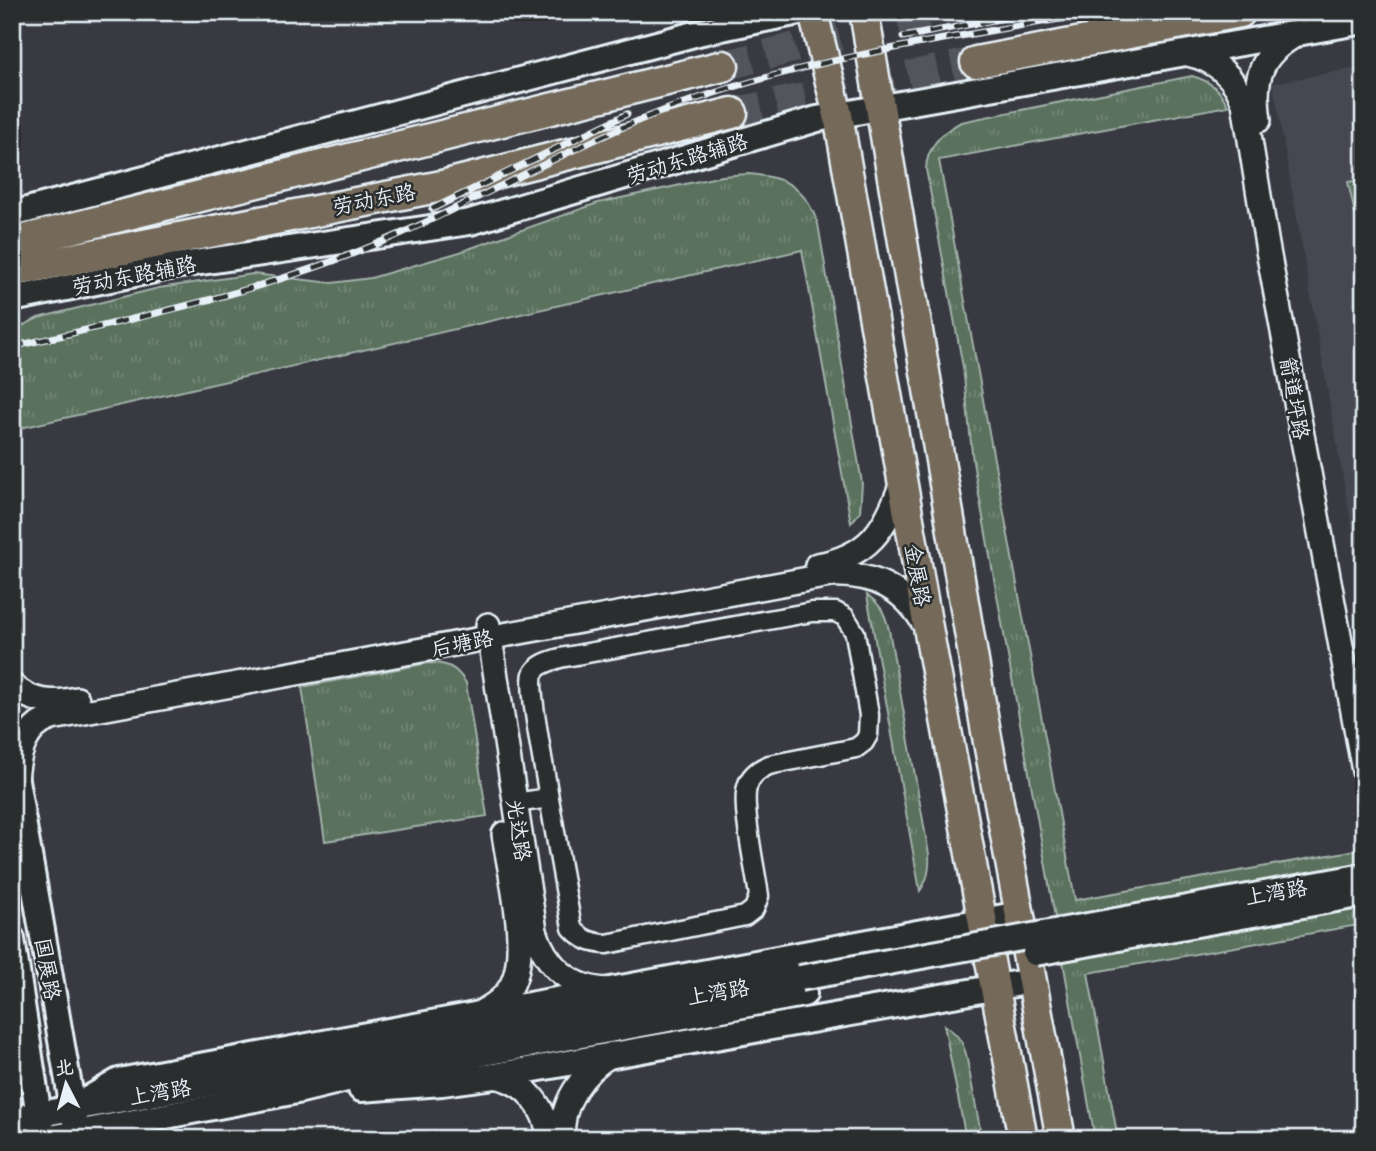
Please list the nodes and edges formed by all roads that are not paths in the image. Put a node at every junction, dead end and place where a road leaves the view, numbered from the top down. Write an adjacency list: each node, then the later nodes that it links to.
1 (799, 12): 13 (main road)
2 (813, 12): 12 (main road, 金展路)
3 (864, 12): 10 (main road, 金展路)
4 (1240, 12): 8 (highway)
5 (1364, 21): 6 (main road, 劳动东路辅路)
6 (1296, 35): 7 (main road, 劳动东路辅路); 21 (street, 箭道坪路)
7 (1188, 54): 10 (main road, 劳动东路辅路); 23 (street, 箭道坪路)
8 (976, 62)
9 (723, 66): 14 (highway, 劳动东路)
10 (881, 107): 12 (main road, 劳动东路辅路); 29 (main road, 金展路)
11 (732, 113): 15 (highway, 劳动东路)
12 (838, 115): 16 (main road, 劳动东路辅路); 17 (main road, 金展路)
13 (12, 214)
14 (12, 243)
15 (12, 271)
16 (12, 299)
17 (902, 483): 18 (street, 后塘路); 19 (main road, 金展路)
18 (481, 633): 19 (street, 后塘路); 20 (street, 后塘路); 24 (street, 后塘路); 26 (street, 光达路); 36 (street, 光达路)
19 (929, 633): 30 (main road, 金展路)
20 (12, 685)
21 (1364, 702)
22 (12, 757): 24 (main road, 国展路)
23 (1364, 771)
24 (16, 783): 40 (main road, 国展路)
25 (550, 798): 25 (street); 26 (street)
26 (515, 803): 35 (street, 光达路)
27 (1364, 876): 33 (main road, 上湾路, bridge)
28 (1364, 894): 33 (main road, 上湾路, bridge)
29 (1020, 914): 30 (main road, 上湾路); 32 (main road, 金展路)
30 (983, 921): 34 (main road, 金展路); 35 (main road, 上湾路)
31 (12, 939): 41 (main road, 国展路)
32 (1032, 981): 34 (main road, 上湾路); 48 (main road, 金展路)
33 (802, 986): 39 (main road, 上湾路); 40 (main road, 上湾路)
34 (995, 988): 37 (main road, 上湾路); 47 (main road, 金展路)
35 (611, 990): 36 (main road, 上湾路)
36 (475, 1015): 40 (main road, 上湾路)
37 (612, 1055): 38 (main road, 上湾路); 46 (street)
38 (494, 1076): 39 (main road, 上湾路); 45 (street)
39 (297, 1091): 43 (main road, 上湾路)
40 (73, 1108): 41 (main road, 上湾路); 43 (main road, 国展路)
41 (38, 1114): 42 (main road, 上湾路); 44 (main road, 国展路)
42 (12, 1119)
43 (77, 1136): 44 (main road, 上湾路)
44 (43, 1139)
45 (550, 1139)
46 (563, 1139)
47 (1023, 1139)
48 (1061, 1139)

